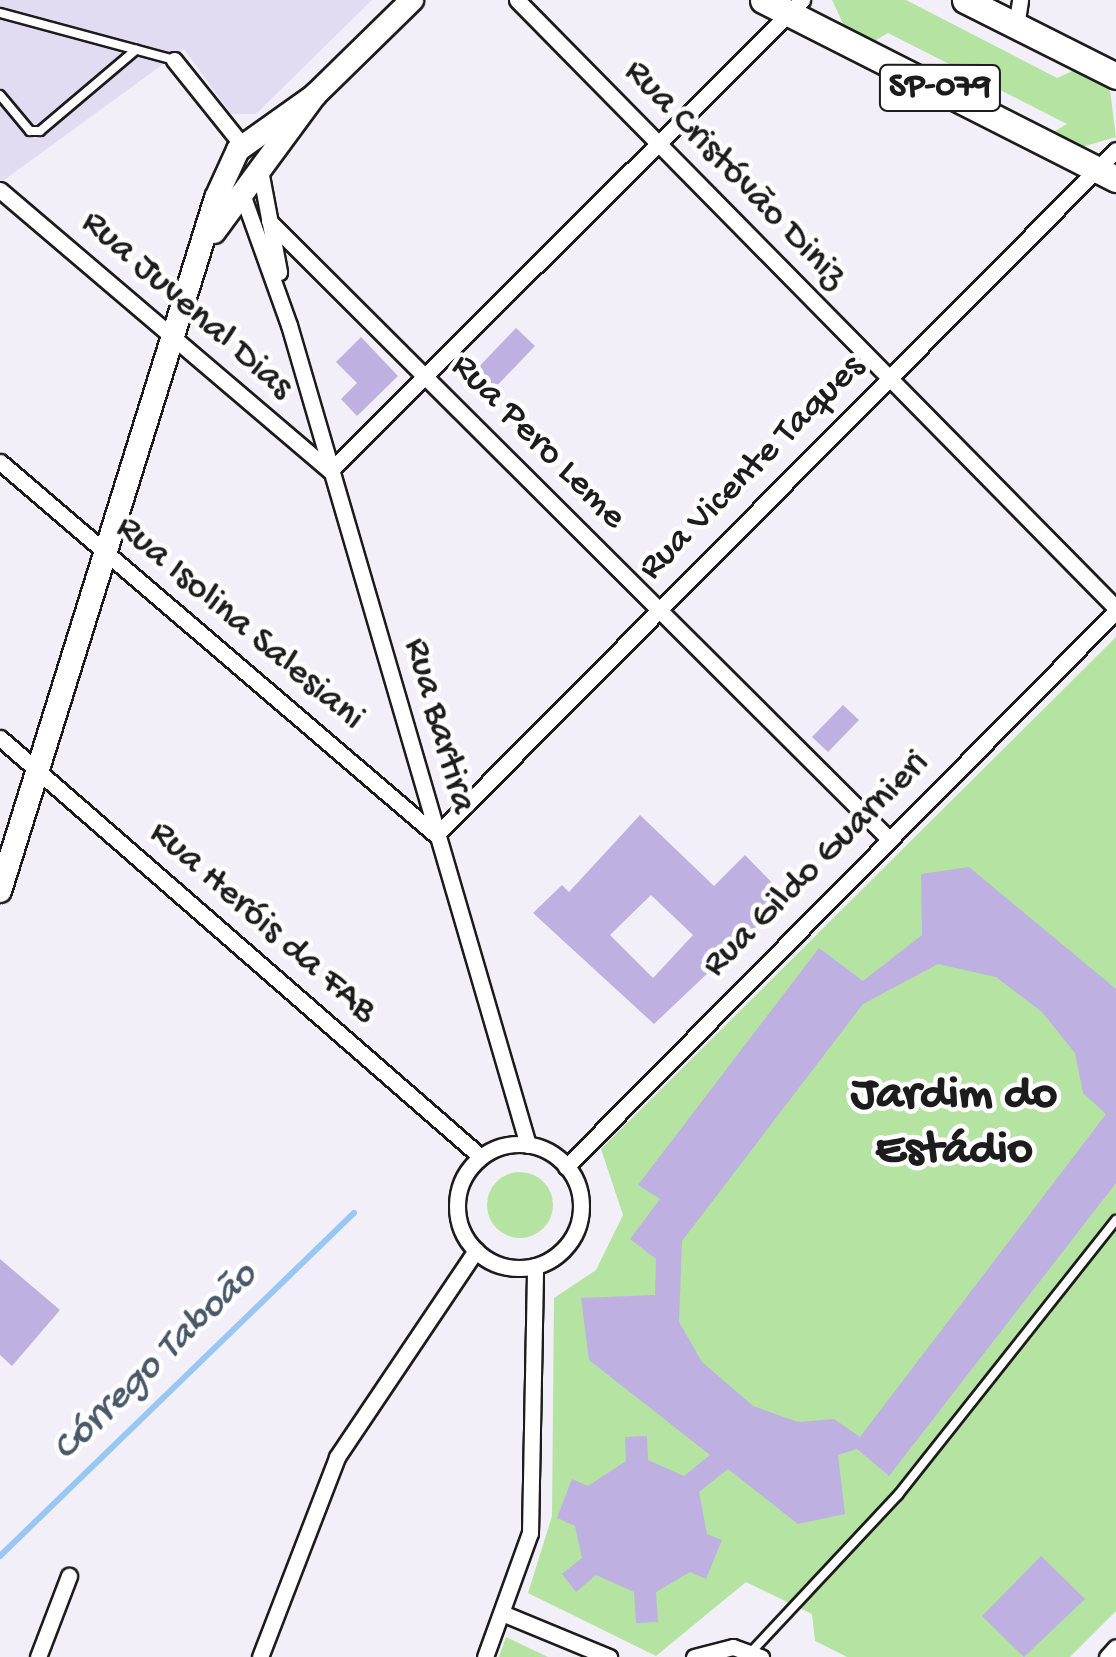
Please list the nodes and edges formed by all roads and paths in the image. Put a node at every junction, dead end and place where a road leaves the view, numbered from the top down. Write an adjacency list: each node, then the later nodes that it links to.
1 (412, 0): 12 (street)
2 (517, 0): 14 (street, Rua Cristóvão Diniz)
3 (763, 0): 5 (main road, SP-079)
4 (965, 0): 7 (main road, SP-079)
5 (796, 6): 14 (street); 15 (main road, SP-079)
6 (0, 13): 8 (lane)
7 (1018, 13): 10 (main road, SP-079)
8 (136, 50): 9 (lane); 11 (lane)
9 (174, 60): 13 (street)
10 (1116, 76)
11 (0, 95)
12 (315, 95): 13 (street); 16 (street)
13 (234, 146): 16 (street); 18 (street); 20 (street)
14 (660, 146): 23 (street); 24 (street, Rua Cristóvão Diniz)
15 (1111, 166): 24 (street, Rua Vicente Taques)
16 (260, 170): 18 (street); 19 (street, Rua Bartira)
17 (0, 190): 22 (street, Rua Juvenal Dias)
18 (241, 191): 20 (street); 21 (street, Rua Bartira)
19 (269, 221): 21 (street, Rua Bartira); 23 (street, Rua Pero Leme)
20 (193, 270): 22 (street)
21 (289, 326): 26 (street, Rua Bartira)
22 (172, 336): 26 (street, Rua Juvenal Dias); 27 (street)
23 (425, 377): 26 (street); 28 (street, Rua Pero Leme)
24 (888, 379): 28 (street, Rua Vicente Taques); 29 (street, Rua Cristóvão Diniz)
25 (0, 462): 27 (street, Rua Isolina Salesiani)
26 (330, 471): 32 (street, Rua Bartira)
27 (104, 552): 31 (street); 32 (street, Rua Isolina Salesiani)
28 (659, 610): 32 (street, Rua Vicente Taques); 33 (street, Rua Pero Leme)
29 (1116, 610): 33 (street, Rua Gildo Guarnieri)
30 (0, 738): 31 (street, Rua Heróis da FAB)
31 (36, 770): 34 (street); 36 (street, Rua Heróis da FAB)
32 (436, 835): 35 (street, Rua Bartira)
33 (888, 838): 37 (street, Rua Gildo Guarnieri)
34 (0, 891)
35 (528, 1145): 36 (street); 37 (street)
36 (481, 1157): 39 (street)
37 (566, 1166): 40 (street)
38 (1116, 1220): 44 (lane)
39 (476, 1250): 40 (street); 47 (street)
40 (535, 1266): 42 (street)
41 (70, 1576): 46 (street)
42 (502, 1613): 45 (street); 48 (street)
43 (1116, 1648): 50 (street)
44 (756, 1654): 49 (street)
45 (601, 1655)
46 (38, 1657)
47 (260, 1657)
48 (485, 1657)
49 (694, 1657)
50 (1106, 1657)

